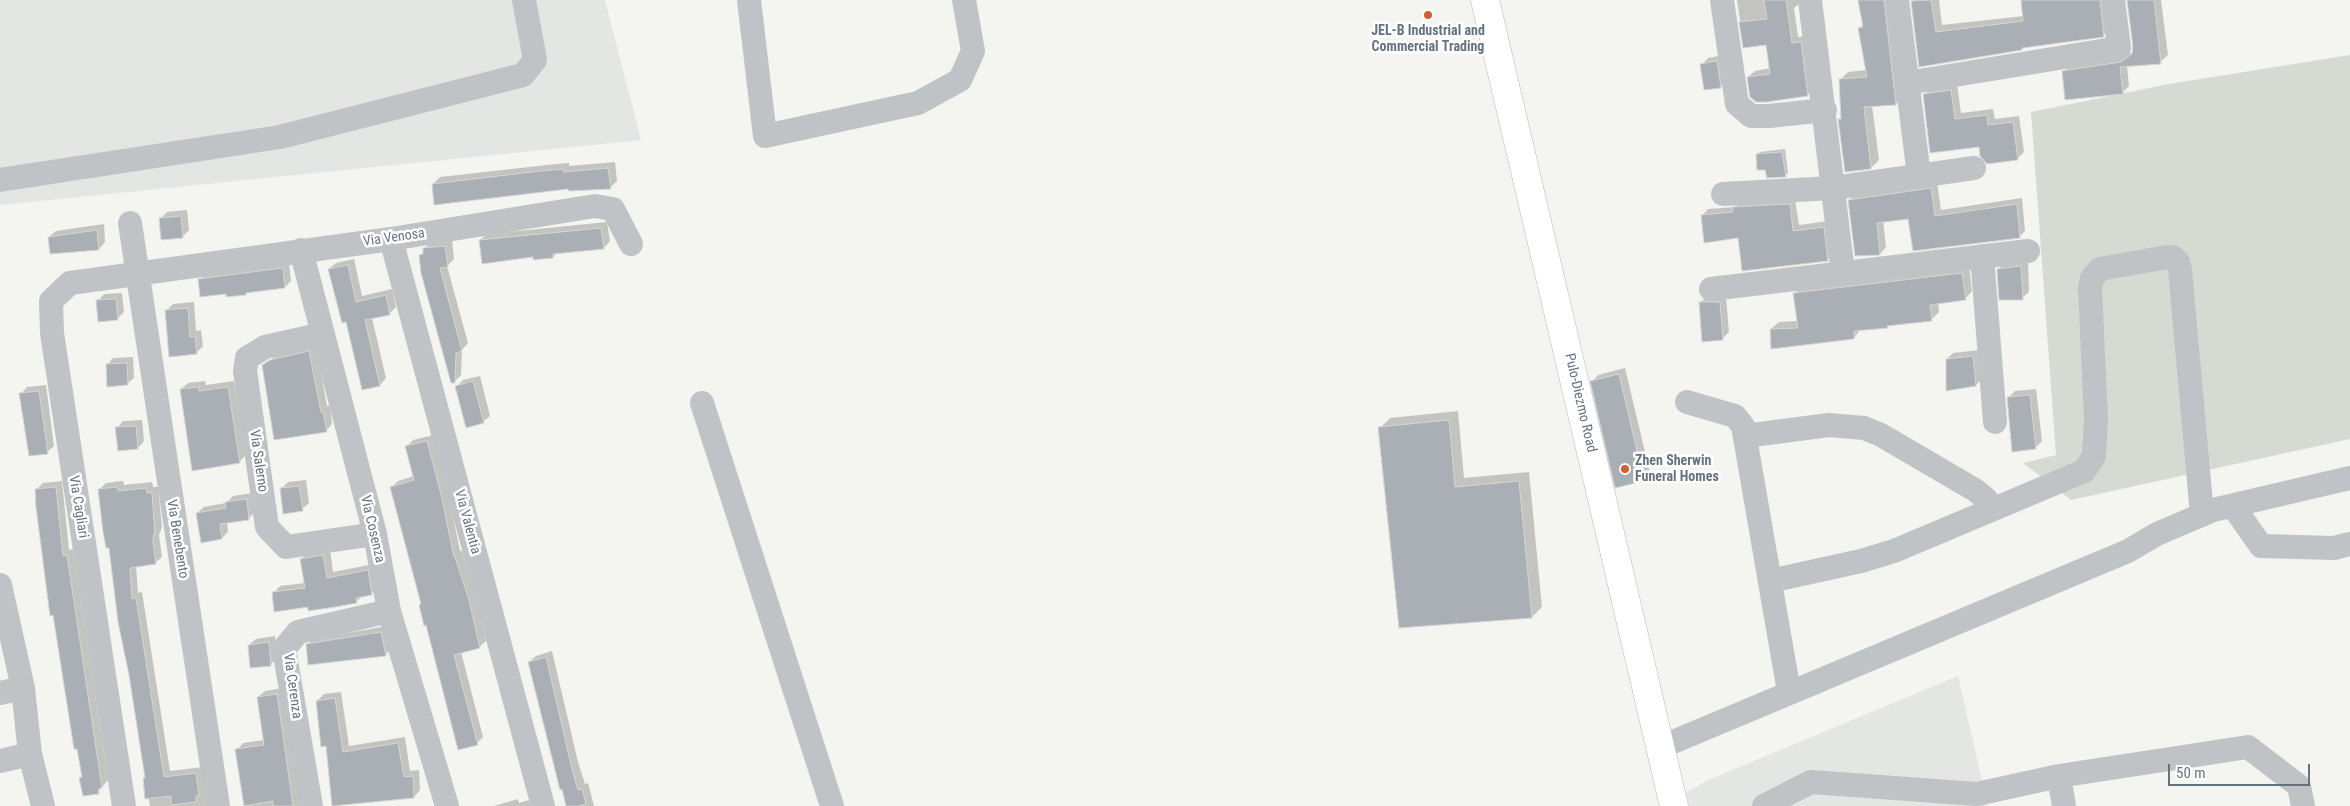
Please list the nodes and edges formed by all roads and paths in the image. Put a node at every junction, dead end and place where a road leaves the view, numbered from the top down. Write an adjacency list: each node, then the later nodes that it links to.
1 (524, 0): 13 (street)
2 (749, 0): 3 (street)
3 (964, 0)
4 (1485, 0): 42 (main road, Pulo-Diezmo Road)
5 (1722, 0): 10 (street)
6 (1810, 0): 10 (street)
7 (1897, 0): 9 (street)
8 (2113, 0): 9 (street)
9 (1906, 83): 12 (street)
10 (1825, 110): 14 (street)
11 (1974, 168): 12 (street)
12 (1919, 176): 14 (street)
13 (0, 180)
14 (1833, 188): 15 (street); 23 (street)
15 (1723, 194)
16 (130, 223): 22 (street, Via Benebento)
17 (391, 239): 18 (street, Via Venosa); 19 (street, Via Venosa); 52 (street, Via Valentia)
18 (631, 244)
19 (301, 250): 22 (street, Via Venosa); 25 (street, Via Cosenza)
20 (2028, 250): 21 (street)
21 (1982, 256): 23 (street); 28 (street)
22 (136, 272): 48 (street, Via Cagliari); 49 (street, Via Benebento)
23 (1843, 273): 24 (street)
24 (1711, 289)
25 (323, 334): 34 (street, Via Cosenza); 34 (street, Via Salerno)
26 (1687, 402): 29 (street)
27 (702, 403): 53 (street)
28 (1995, 422)
29 (1745, 436): 32 (street); 36 (street)
30 (2350, 478): 31 (street)
31 (2232, 506): 33 (street); 35 (street)
32 (1992, 508): 33 (street); 36 (street)
33 (2202, 514): 40 (street)
34 (375, 534): 38 (street, Via Cosenza)
35 (2350, 544)
36 (1770, 581): 40 (street)
37 (0, 585): 39 (street)
38 (389, 611): 50 (street, Via Cerenza); 51 (street, Via Cosenza)
39 (23, 688): 41 (street); 43 (street)
40 (1790, 692): 42 (street)
41 (0, 693)
42 (1661, 747): 54 (main road, Pulo-Diezmo Road)
43 (30, 754): 44 (street); 47 (street)
44 (0, 761)
45 (2059, 776): 46 (street); 56 (street); 57 (street)
46 (1891, 797): 55 (street)
47 (42, 806)
48 (124, 806)
49 (218, 806)
50 (311, 806)
51 (447, 806)
52 (543, 806)
53 (832, 806)
54 (1674, 806)
55 (1764, 806)
56 (2064, 806)
57 (2303, 806)

